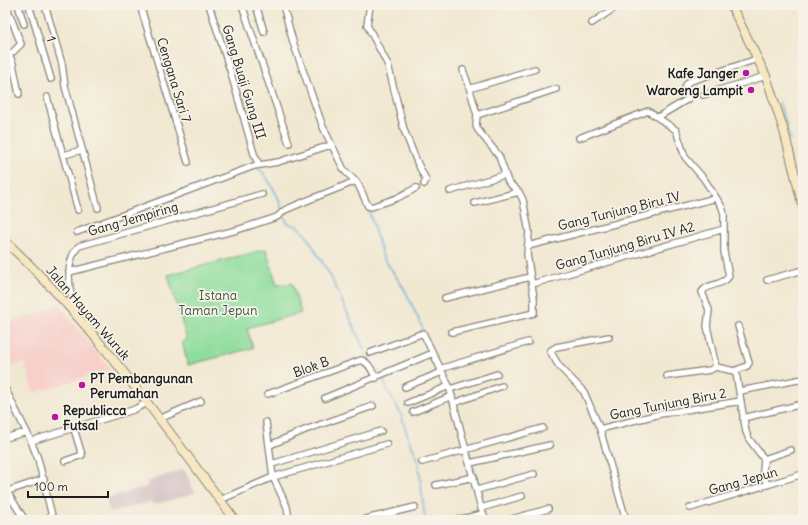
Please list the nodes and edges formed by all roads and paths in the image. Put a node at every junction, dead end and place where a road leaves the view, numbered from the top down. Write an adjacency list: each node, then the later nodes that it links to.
1 (6, 5): 16 (street)
2 (22, 5): 14 (street)
3 (29, 5): 21 (street, 1)
4 (45, 5): 32 (street)
5 (140, 5): 34 (street, Cengana Sari 7)
6 (208, 5): 35 (street, Gang Buaji Gung III)
7 (242, 5): 30 (street)
8 (256, 5): 15 (street)
9 (283, 5): 31 (street)
10 (370, 5): 38 (street)
11 (619, 5): 13 (street)
12 (731, 5): 17 (main road)
13 (592, 23)
14 (24, 24)
15 (264, 32)
16 (7, 55): 24 (street)
17 (757, 59): 20 (main road); 28 (street)
18 (535, 69): 23 (street)
19 (463, 70): 23 (street)
20 (766, 76): 25 (street); 45 (main road)
21 (51, 79)
22 (556, 89): 27 (street)
23 (470, 90): 27 (street)
24 (19, 94)
25 (703, 95)
26 (47, 97): 33 (street)
27 (477, 115): 36 (street)
28 (658, 117): 29 (street); 43 (street)
29 (579, 138)
30 (289, 143)
31 (331, 145): 35 (street); 37 (street)
32 (82, 150): 33 (street); 46 (street)
33 (64, 155): 47 (street)
34 (188, 162)
35 (257, 165): 49 (street)
36 (504, 176): 40 (street); 41 (street)
37 (356, 181): 39 (street); 53 (street)
38 (424, 184)
39 (416, 188)
40 (450, 191)
41 (519, 192): 44 (street); 51 (street)
42 (262, 194): 53 (street, Gang Jempiring)
43 (716, 198): 48 (street); 51 (street, Gang Tunjung Biru IV)
44 (475, 203)
45 (803, 207)
46 (98, 208)
47 (78, 210)
48 (724, 229): 56 (street, Gang Tunjung Biru IV A2); 65 (street)
49 (77, 232)
50 (5, 241): 58 (main road, Jalan Hayam Wuruk)
51 (528, 246): 54 (street)
52 (803, 270): 55 (street)
53 (69, 272): 58 (street, Gang Jempiring)
54 (530, 277): 56 (street); 57 (street)
55 (767, 280)
56 (532, 284): 60 (street)
57 (445, 298)
58 (75, 314): 82 (main road, Jalan Hayam Wuruk)
59 (738, 326): 67 (street)
60 (452, 332)
61 (610, 336): 93 (street)
62 (528, 342): 66 (street)
63 (370, 353): 64 (street)
64 (433, 353): 66 (street); 69 (street)
65 (716, 367): 67 (street); 70 (street)
66 (441, 370): 73 (street); 74 (street)
67 (734, 371): 76 (street)
68 (497, 374): 74 (street)
69 (380, 376): 77 (street, Blok B); 79 (street)
70 (667, 376)
71 (803, 378): 76 (street)
72 (502, 386): 84 (street)
73 (405, 387)
74 (450, 387): 78 (street); 83 (street)
75 (5, 389): 95 (street)
76 (740, 390): 81 (street)
77 (268, 394)
78 (452, 396): 84 (street); 87 (street)
79 (325, 398)
80 (201, 401): 89 (street)
81 (741, 401): 88 (street); 93 (street, Gang Tunjung Biru 2)
82 (147, 403): 89 (main road, Jalan Hayam Wuruk); 91 (street)
83 (408, 403)
84 (454, 403): 101 (street)
85 (803, 404): 88 (street)
86 (373, 406): 99 (street)
87 (413, 412)
88 (743, 418): 103 (street)
89 (159, 419): 118 (main road, Jalan Hayam Wuruk)
90 (266, 422): 99 (street)
91 (74, 428): 97 (street); 104 (street)
92 (543, 428): 101 (street)
93 (600, 429): 132 (street)
94 (381, 431): 107 (street)
95 (27, 432): 96 (street); 97 (street)
96 (5, 438)
97 (31, 441): 112 (street)
98 (387, 444): 110 (street)
99 (270, 445): 107 (street)
100 (550, 445): 106 (street)
101 (467, 450): 105 (street); 106 (street)
102 (791, 450): 103 (street)
103 (764, 459): 114 (street)
104 (65, 461)
105 (422, 462)
106 (470, 463): 111 (street)
107 (272, 464): 110 (street)
108 (534, 474): 115 (street)
109 (803, 474): 114 (street, Gang Jepun)
110 (272, 477): 118 (street); 127 (street)
111 (474, 477): 113 (street); 115 (street)
112 (44, 480): 116 (street); 125 (street)
113 (436, 485)
114 (767, 485): 121 (street, Gang Jepun)
115 (477, 490): 120 (street)
116 (6, 492): 124 (street)
117 (522, 496): 120 (street)
118 (220, 500): 126 (main road, Jalan Hayam Wuruk)
119 (415, 507): 128 (street)
120 (481, 508): 123 (street)
121 (690, 508)
122 (548, 509): 131 (street)
123 (483, 514): 129 (street); 130 (street)
124 (23, 520)
125 (53, 520)
126 (235, 520)
127 (289, 520)
128 (362, 520)
129 (457, 520)
130 (486, 520)
131 (508, 520)
132 (626, 520)

